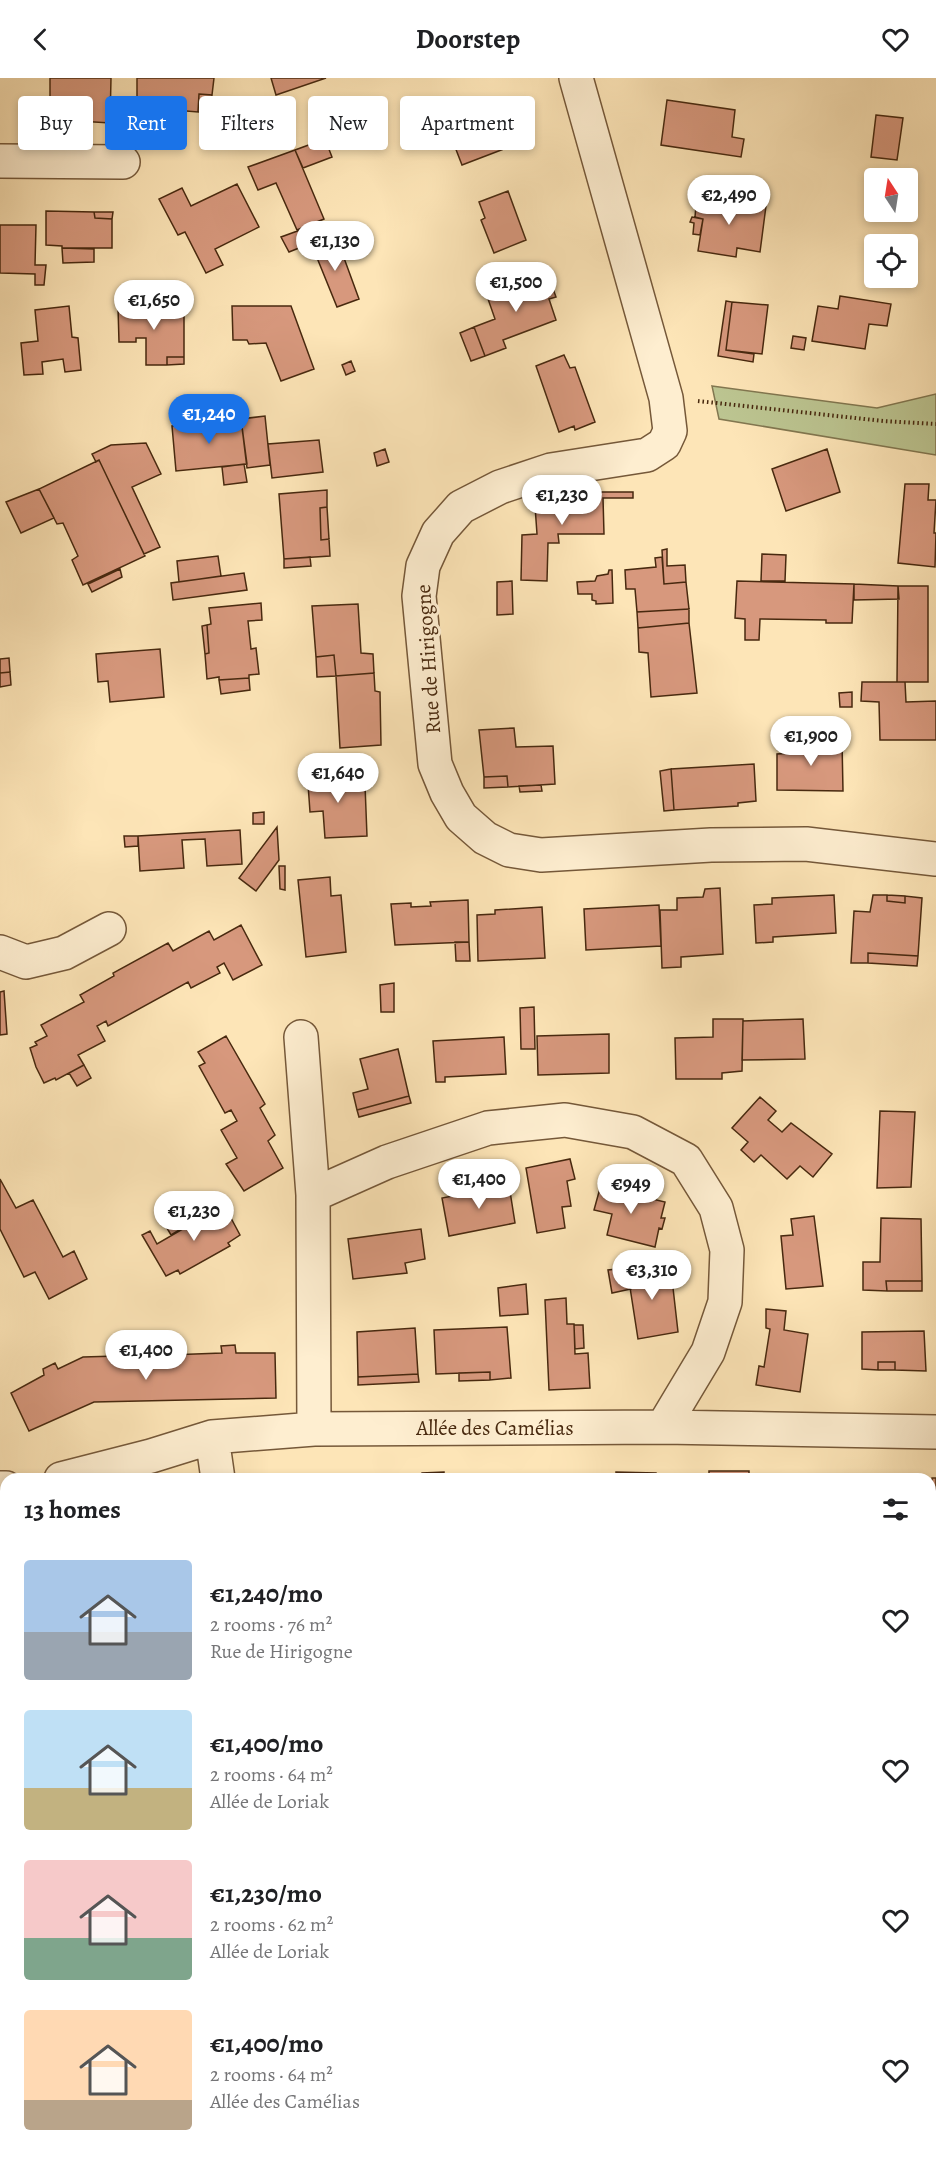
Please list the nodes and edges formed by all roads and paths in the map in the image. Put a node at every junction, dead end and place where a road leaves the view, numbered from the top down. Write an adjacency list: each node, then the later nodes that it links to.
1 (576, 78): 4 (street, Rue de Hirigogne)
2 (0, 161): 3 (street)
3 (123, 162)
4 (666, 398): 5 (path); 6 (street, Rue de Hirigogne)
5 (936, 424)
6 (936, 859)
7 (109, 929): 8 (street)
8 (0, 952)
9 (301, 1037): 10 (street)
10 (313, 1196): 11 (street); 12 (street)
11 (663, 1427): 12 (street, Allée des Camélias); 13 (street, Allée des Camélias)
12 (314, 1429): 14 (street, Allée des Camélias)
13 (936, 1432)
14 (212, 1437): 15 (street, Allée des Camélias); 16 (street)
15 (84, 1473)
16 (217, 1473)

